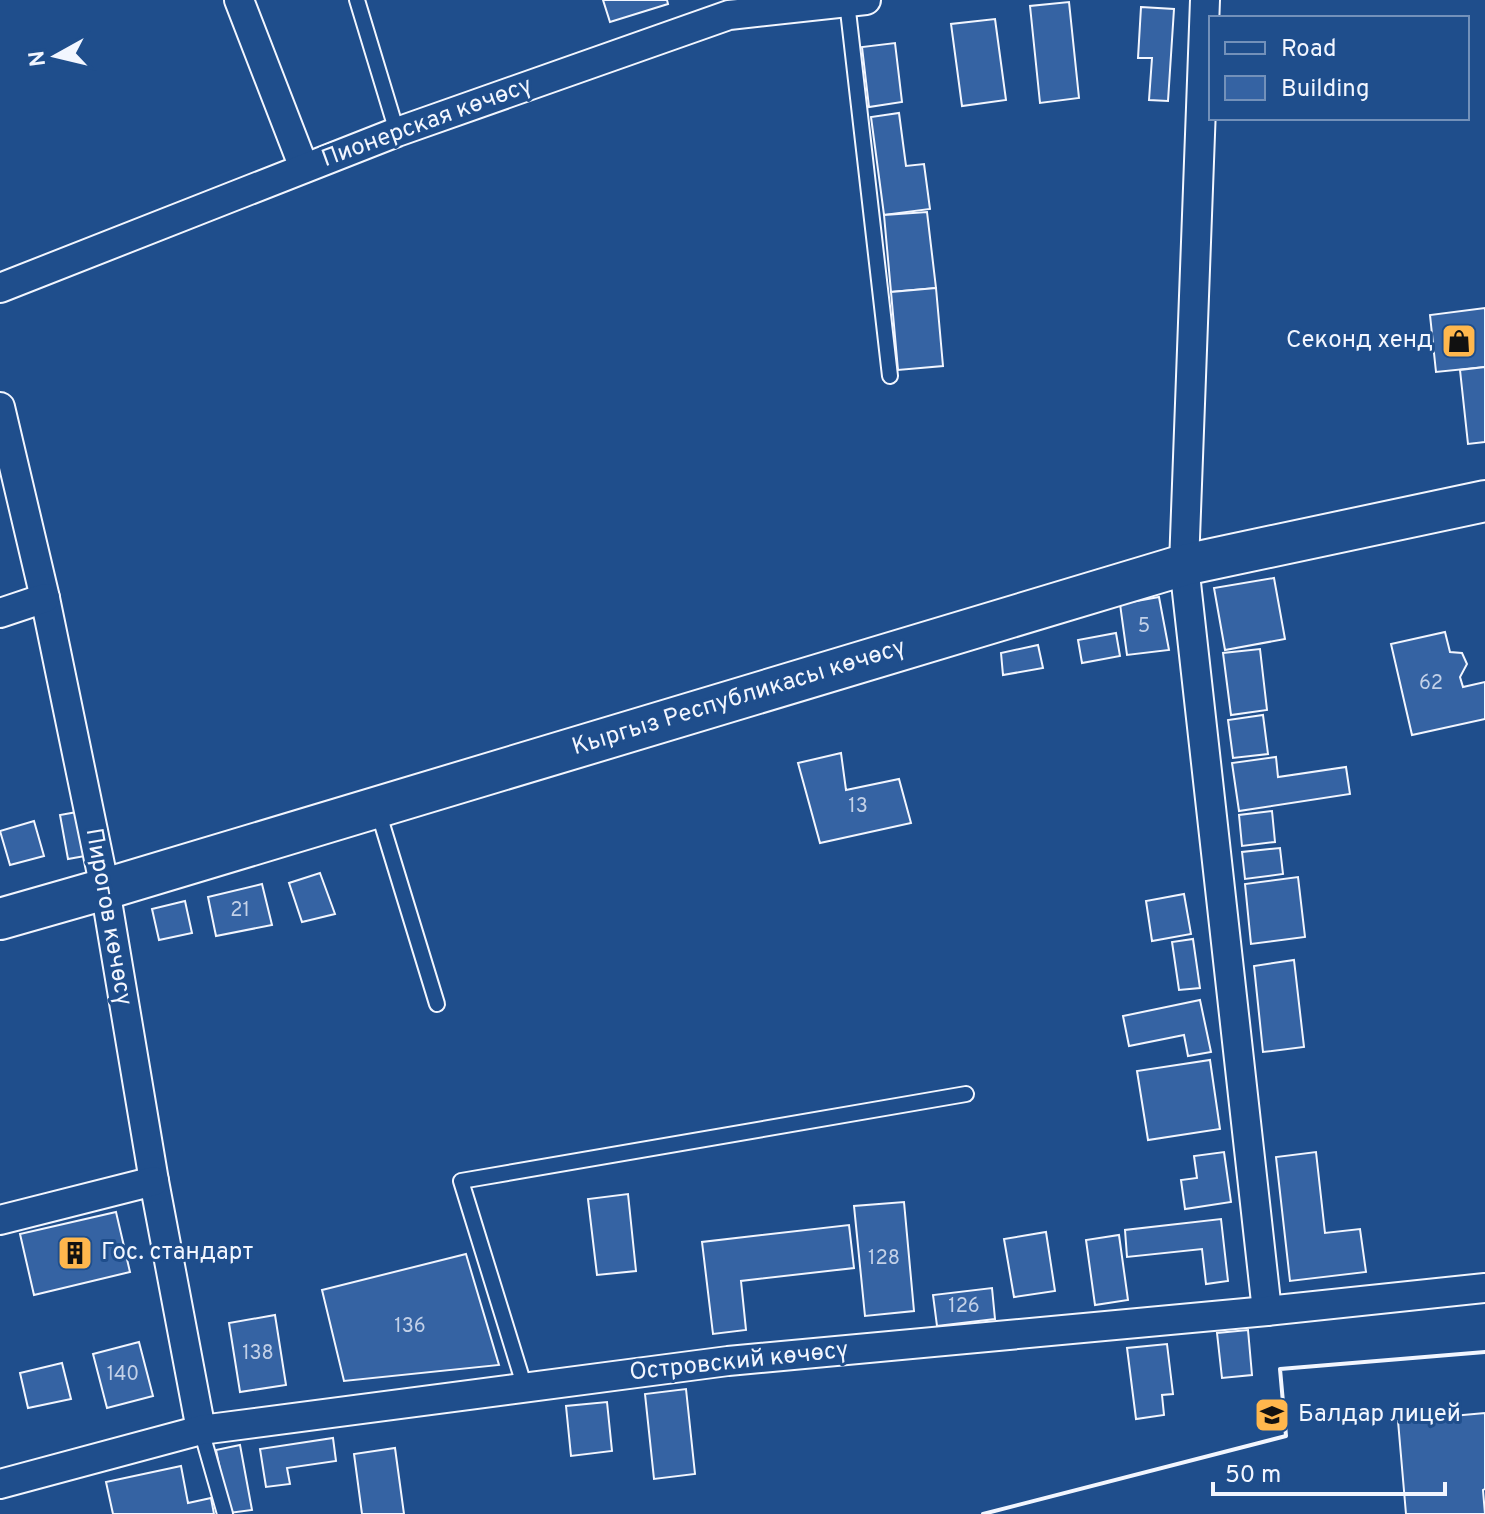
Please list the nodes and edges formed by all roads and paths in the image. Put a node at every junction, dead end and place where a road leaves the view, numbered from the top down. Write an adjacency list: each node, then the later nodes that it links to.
1 (239, 0): 7 (street)
2 (357, 0): 6 (lane)
3 (1205, 0): 12 (street)
4 (857, 1): 5 (street, Пионерская көчөсү); 9 (lane)
5 (727, 7): 6 (street, Пионерская көчөсү)
6 (397, 132): 7 (street, Пионерская көчөсү)
7 (304, 168): 8 (street, Пионерская көчөсү)
8 (0, 288)
9 (890, 376)
10 (0, 407): 13 (street, Пирогов көчөсү)
11 (1485, 501): 12 (main road, Кыргыз Республикасы көчөсү)
12 (1184, 565): 15 (main road, Кыргыз Республикасы көчөсү); 23 (street)
13 (45, 598): 14 (street); 16 (street, Пирогов көчөсү)
14 (0, 613)
15 (377, 807): 16 (main road, Кыргыз Республикасы көчөсү); 18 (lane)
16 (105, 889): 17 (main road, Кыргыз Республикасы көчөсү); 20 (street, Пирогов көчөсү)
17 (0, 919)
18 (437, 1004)
19 (966, 1094): 24 (lane)
20 (154, 1181): 21 (street); 25 (street, Пирогов көчөсү)
21 (0, 1220)
22 (1485, 1288): 23 (street, Островский көчөсү)
23 (1267, 1311): 24 (street, Островский көчөсү)
24 (525, 1388): 25 (street, Островский көчөсү)
25 (201, 1430): 26 (street, Островский көчөсү); 27 (lane)
26 (0, 1484)
27 (225, 1514)

